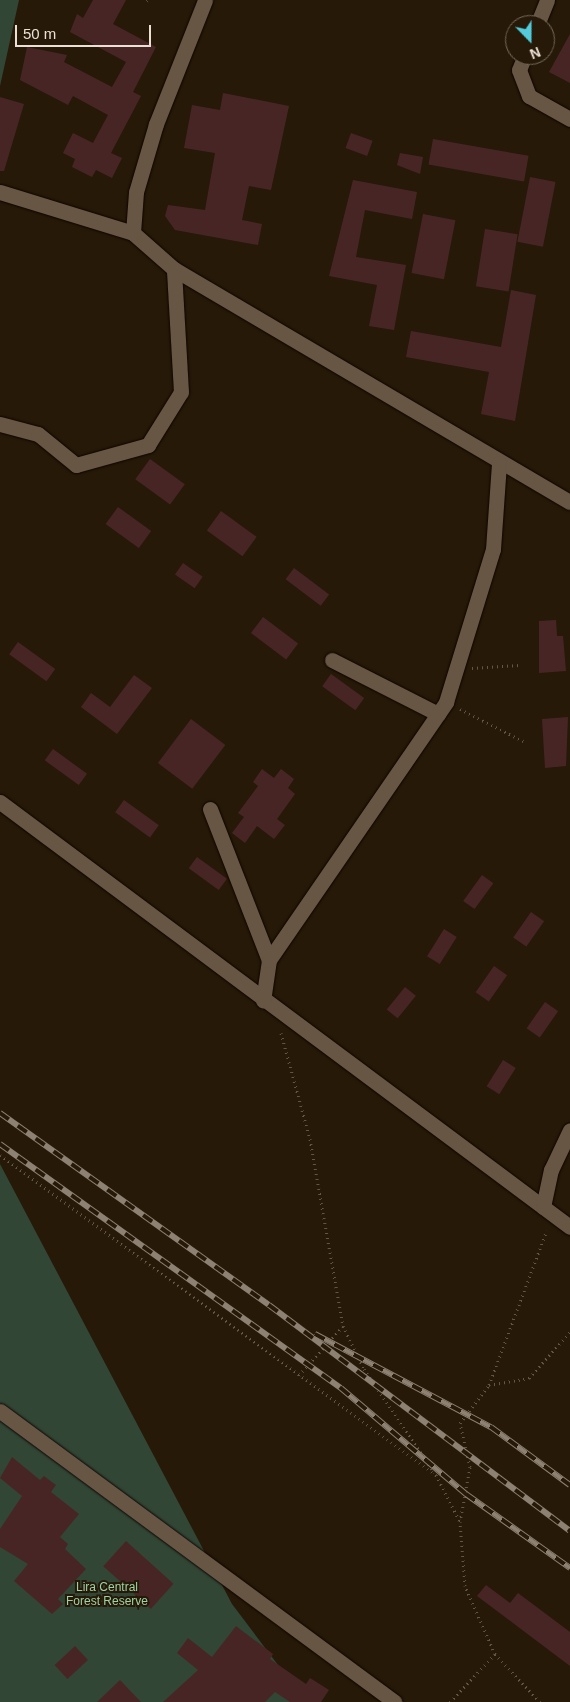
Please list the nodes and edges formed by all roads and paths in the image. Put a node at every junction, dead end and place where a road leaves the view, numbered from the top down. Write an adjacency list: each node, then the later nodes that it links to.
1 (205, 0): 7 (street)
2 (547, 0): 3 (street)
3 (541, 15)
4 (521, 65): 5 (street)
5 (570, 119)
6 (0, 192): 7 (street)
7 (133, 233): 8 (street)
8 (174, 269): 9 (street); 10 (street)
9 (0, 424)
10 (499, 463): 11 (street); 14 (street)
11 (570, 502)
12 (332, 660): 15 (street)
13 (520, 665): 14 (path)
14 (456, 669): 15 (street)
15 (442, 708): 16 (path); 19 (street)
16 (522, 740)
17 (0, 802): 20 (street)
18 (210, 809): 19 (street)
19 (269, 960): 20 (street)
20 (269, 1006): 23 (street); 25 (path)
21 (570, 1130): 23 (street)
22 (0, 1155): 27 (path)
23 (548, 1211): 24 (street); 28 (path)
24 (570, 1227)
25 (343, 1326): 27 (path); 30 (path)
26 (570, 1332): 28 (path)
27 (299, 1375): 30 (path)
28 (489, 1385): 31 (path)
29 (0, 1411): 33 (street)
30 (436, 1474): 31 (path)
31 (460, 1522): 32 (path)
32 (495, 1654): 34 (path); 35 (path)
33 (394, 1702)
34 (450, 1702)
35 (540, 1702)

